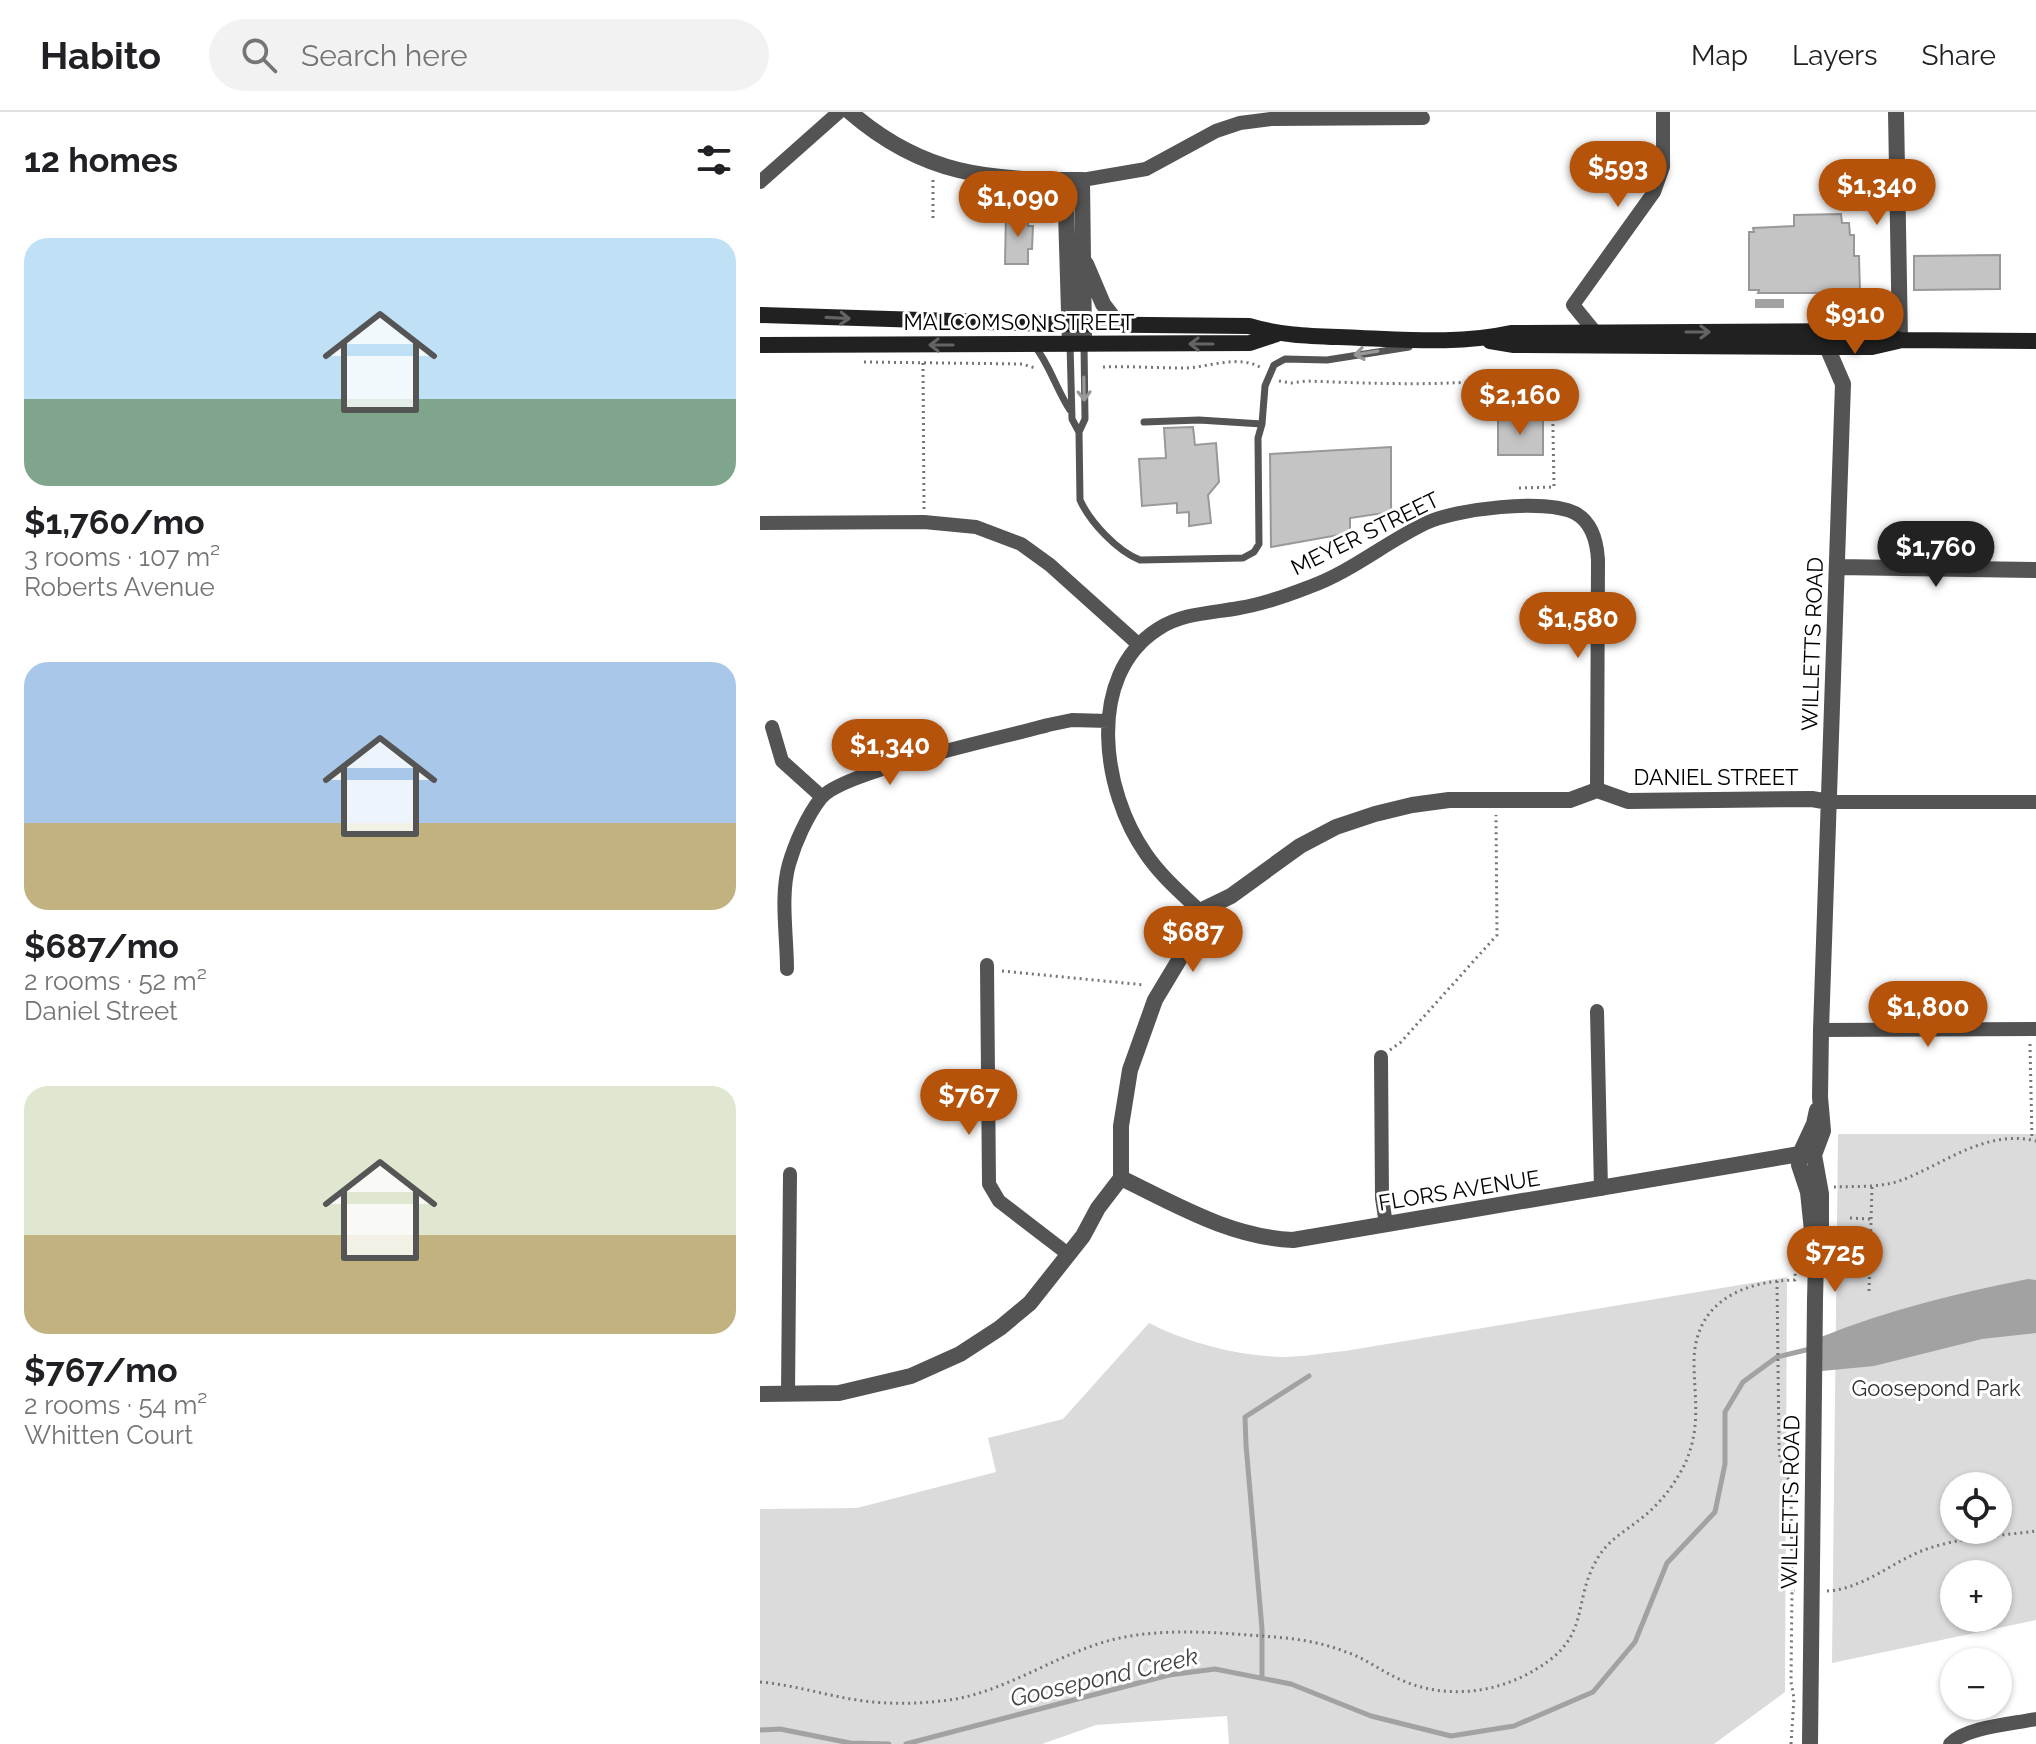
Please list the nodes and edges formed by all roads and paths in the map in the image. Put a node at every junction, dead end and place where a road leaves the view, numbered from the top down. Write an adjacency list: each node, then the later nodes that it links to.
1 (839, 112): 8 (street)
2 (850, 112): 6 (street)
3 (1663, 112): 14 (street)
4 (1896, 112): 17 (street)
5 (1423, 118): 7 (street)
6 (937, 165): 7 (street); 9 (path)
7 (1074, 180): 10 (street); 12 (street)
8 (760, 182)
9 (933, 218)
10 (1083, 255): 12 (street); 13 (street)
11 (760, 315): 12 (main road, MALCOMSON STREET, one-way to 12)
12 (1076, 324): 13 (main road, MALCOMSON STREET); 21 (street)
13 (1119, 325): 15 (main road, MALCOMSON STREET)
14 (1595, 332): 16 (main road, MALCOMSON STREET); 17 (main road, MALCOMSON STREET, one-way to 17)
15 (1277, 334): 18 (main road, MALCOMSON STREET); 21 (main road, MALCOMSON STREET, one-way to 21)
16 (1481, 340): 18 (main road, MALCOMSON STREET); 23 (main road, MALCOMSON STREET)
17 (1900, 340): 19 (main road, MALCOMSON STREET); 23 (main road, MALCOMSON STREET)
18 (1443, 341): 32 (lane, one-way to 32)
19 (2036, 341)
20 (1034, 344): 21 (main road, MALCOMSON STREET); 22 (main road, MALCOMSON STREET, one-way to 22); 30 (lane)
21 (1077, 344): 30 (lane); 33 (lane, one-way to 33)
22 (760, 345)
23 (1827, 347): 37 (street, WILLETTS ROAD)
24 (864, 362): 25 (path)
25 (923, 363): 28 (path); 35 (path)
26 (1103, 367): 27 (path)
27 (1261, 368)
28 (1040, 373)
29 (1275, 379): 34 (path)
30 (1071, 412): 33 (lane)
31 (1144, 422): 32 (lane)
32 (1262, 424): 33 (lane)
33 (1079, 432)
34 (1519, 488)
35 (924, 522): 36 (street); 39 (street)
36 (760, 523)
37 (1837, 567): 38 (street); 45 (street, WILLETTS ROAD)
38 (2036, 570)
39 (1138, 644): 40 (street, MEYER STREET); 42 (street, MEYER STREET)
40 (1108, 721): 43 (street); 47 (street, MEYER STREET)
41 (772, 727): 43 (street)
42 (1597, 790): 44 (street); 45 (street, DANIEL STREET)
43 (822, 797): 49 (street)
44 (1496, 799): 47 (street); 54 (path)
45 (1829, 802): 46 (street, DANIEL STREET); 53 (street, WILLETTS ROAD)
46 (2036, 802)
47 (1200, 911): 50 (street)
48 (987, 965): 50 (path); 65 (street)
49 (787, 969)
50 (1160, 991): 58 (street)
51 (1597, 1011): 61 (street)
52 (2033, 1029): 53 (street); 55 (path)
53 (1821, 1030): 56 (street, WILLETTS ROAD)
54 (1381, 1057): 64 (street)
55 (2034, 1140): 59 (path)
56 (1807, 1155): 61 (street, FLORS AVENUE); 78 (street, WILLETTS ROAD)
57 (790, 1174): 69 (street)
58 (1121, 1178): 64 (street, FLORS AVENUE); 65 (street)
59 (1872, 1186): 60 (path); 63 (path)
60 (1829, 1187)
61 (1601, 1189): 64 (street, FLORS AVENUE)
62 (1850, 1218): 63 (path)
63 (1871, 1219): 68 (path)
64 (1386, 1224)
65 (1068, 1254): 69 (street)
66 (1795, 1280): 67 (path)
67 (1777, 1281): 72 (path); 75 (path)
68 (1869, 1291)
69 (788, 1393): 70 (street)
70 (760, 1394)
71 (2036, 1531): 74 (path)
72 (1792, 1591): 73 (path); 77 (path)
73 (1798, 1591)
74 (1823, 1591)
75 (760, 1682)
76 (2036, 1719): 79 (street)
77 (1791, 1744)
78 (1810, 1744)
79 (1950, 1744)

